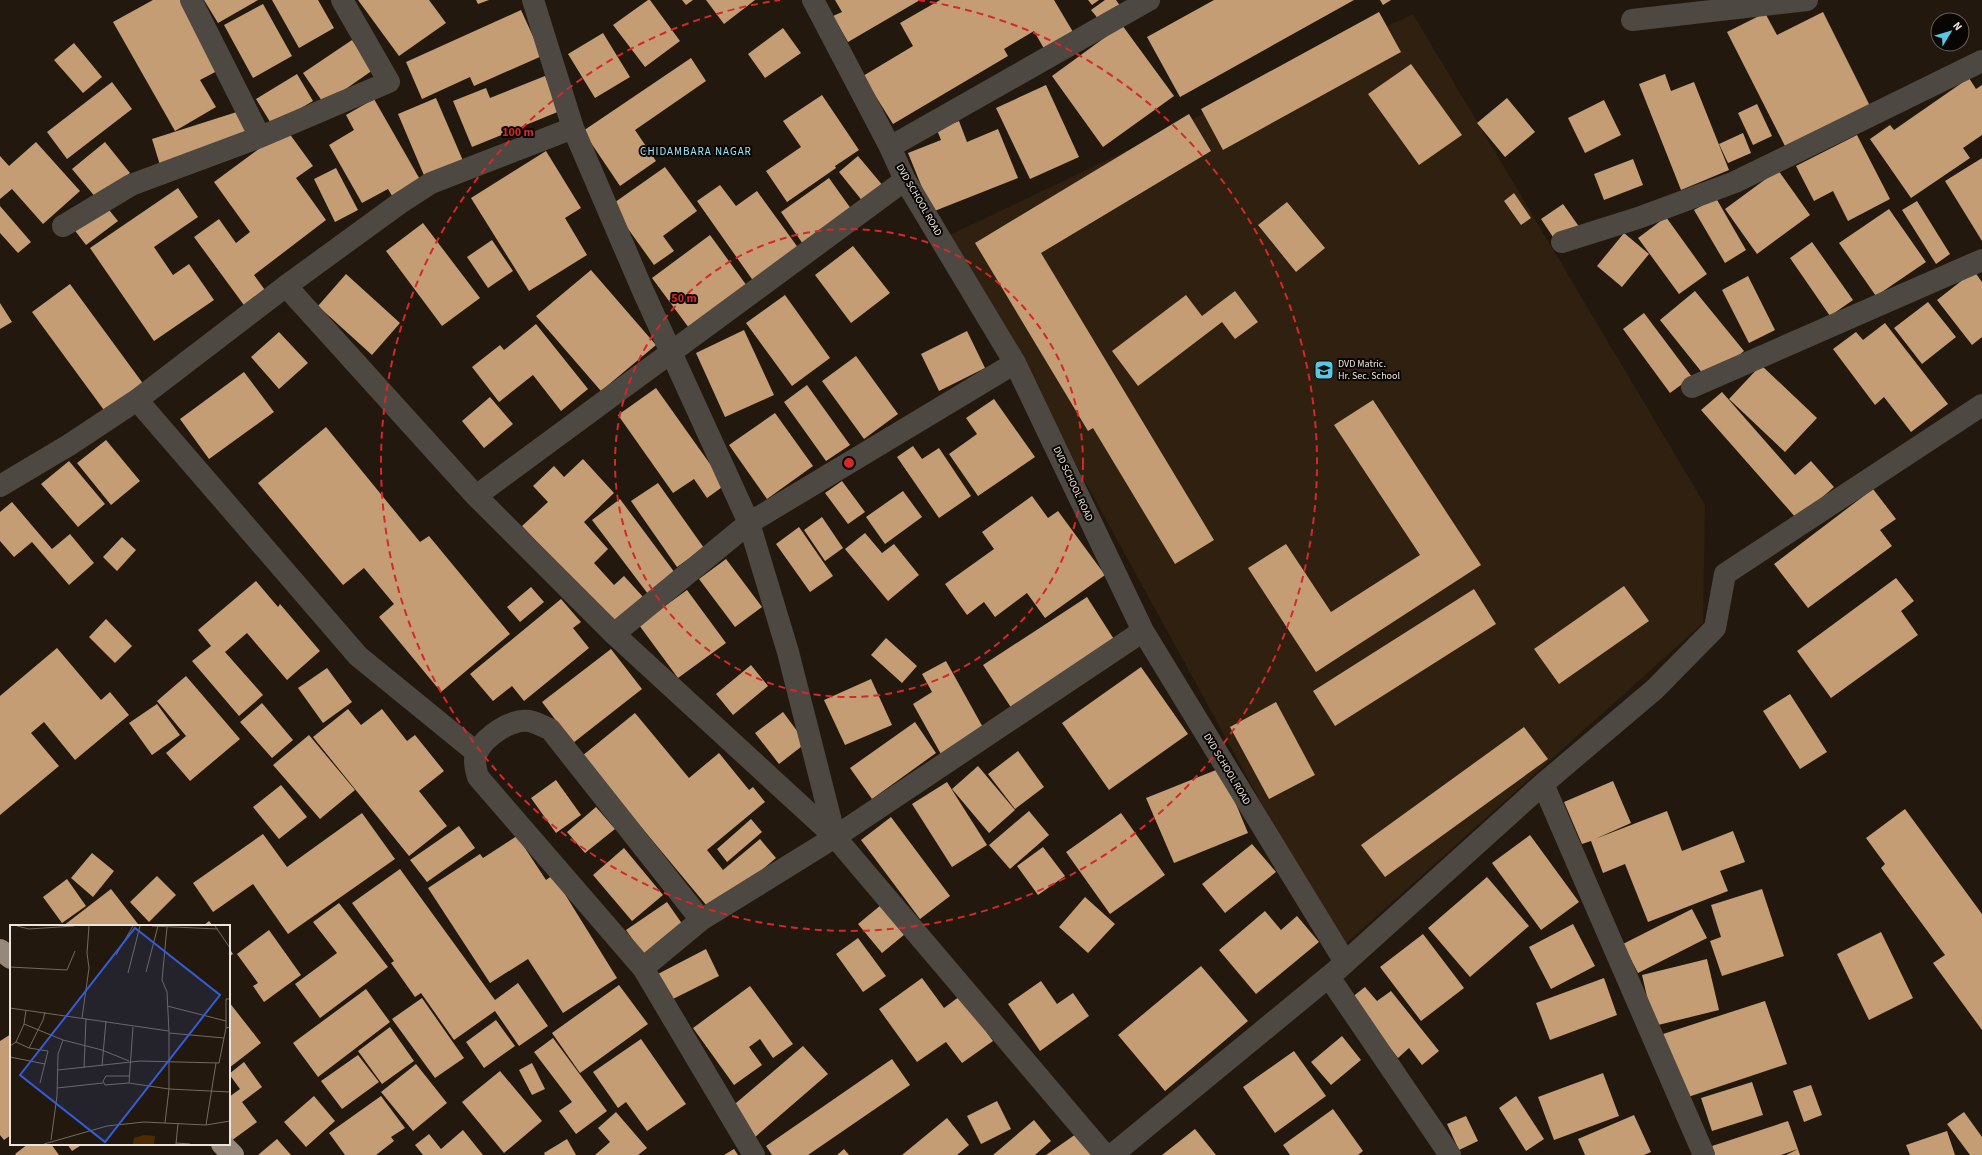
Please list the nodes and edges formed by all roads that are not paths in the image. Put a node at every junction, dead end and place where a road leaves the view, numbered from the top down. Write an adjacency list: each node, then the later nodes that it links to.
1 (191, 0): 10 (street)
2 (342, 0): 10 (street)
3 (532, 0): 9 (street)
4 (813, 0): 11 (street, DVD SCHOOL ROAD)
5 (1149, 0): 11 (street)
6 (1807, 0): 7 (street)
7 (1632, 20)
8 (1982, 61): 14 (street)
9 (573, 128): 16 (street); 17 (street)
10 (260, 137): 13 (street)
11 (890, 147): 12 (street, DVD SCHOOL ROAD)
12 (905, 180): 17 (street); 18 (street, DVD SCHOOL ROAD)
13 (63, 226)
14 (1562, 242)
15 (1982, 260): 19 (street)
16 (286, 286): 20 (street); 23 (street)
17 (672, 352): 23 (street); 24 (street)
18 (1016, 363): 24 (street); 25 (street, DVD SCHOOL ROAD)
19 (1692, 387)
20 (137, 400): 22 (street); 27 (street)
21 (1982, 405): 28 (street)
22 (0, 486)
23 (476, 496): 26 (street)
24 (749, 523): 26 (street); 29 (street)
25 (1143, 631): 29 (street); 33 (street, DVD SCHOOL ROAD)
26 (614, 634): 29 (street)
27 (477, 753): 30 (street); 34 (street)
28 (1543, 784): 33 (street); 42 (street)
29 (834, 837): 30 (street); 39 (street)
30 (701, 920): 34 (street)
31 (0, 950): 32 (highway)
32 (10, 957)
33 (1345, 962): 35 (street)
34 (643, 968): 38 (street)
35 (1329, 977): 40 (street); 41 (street)
36 (223, 1145): 37 (highway)
37 (233, 1155)
38 (754, 1155)
39 (1105, 1155)
40 (1112, 1155)
41 (1450, 1155)
42 (1704, 1155)

